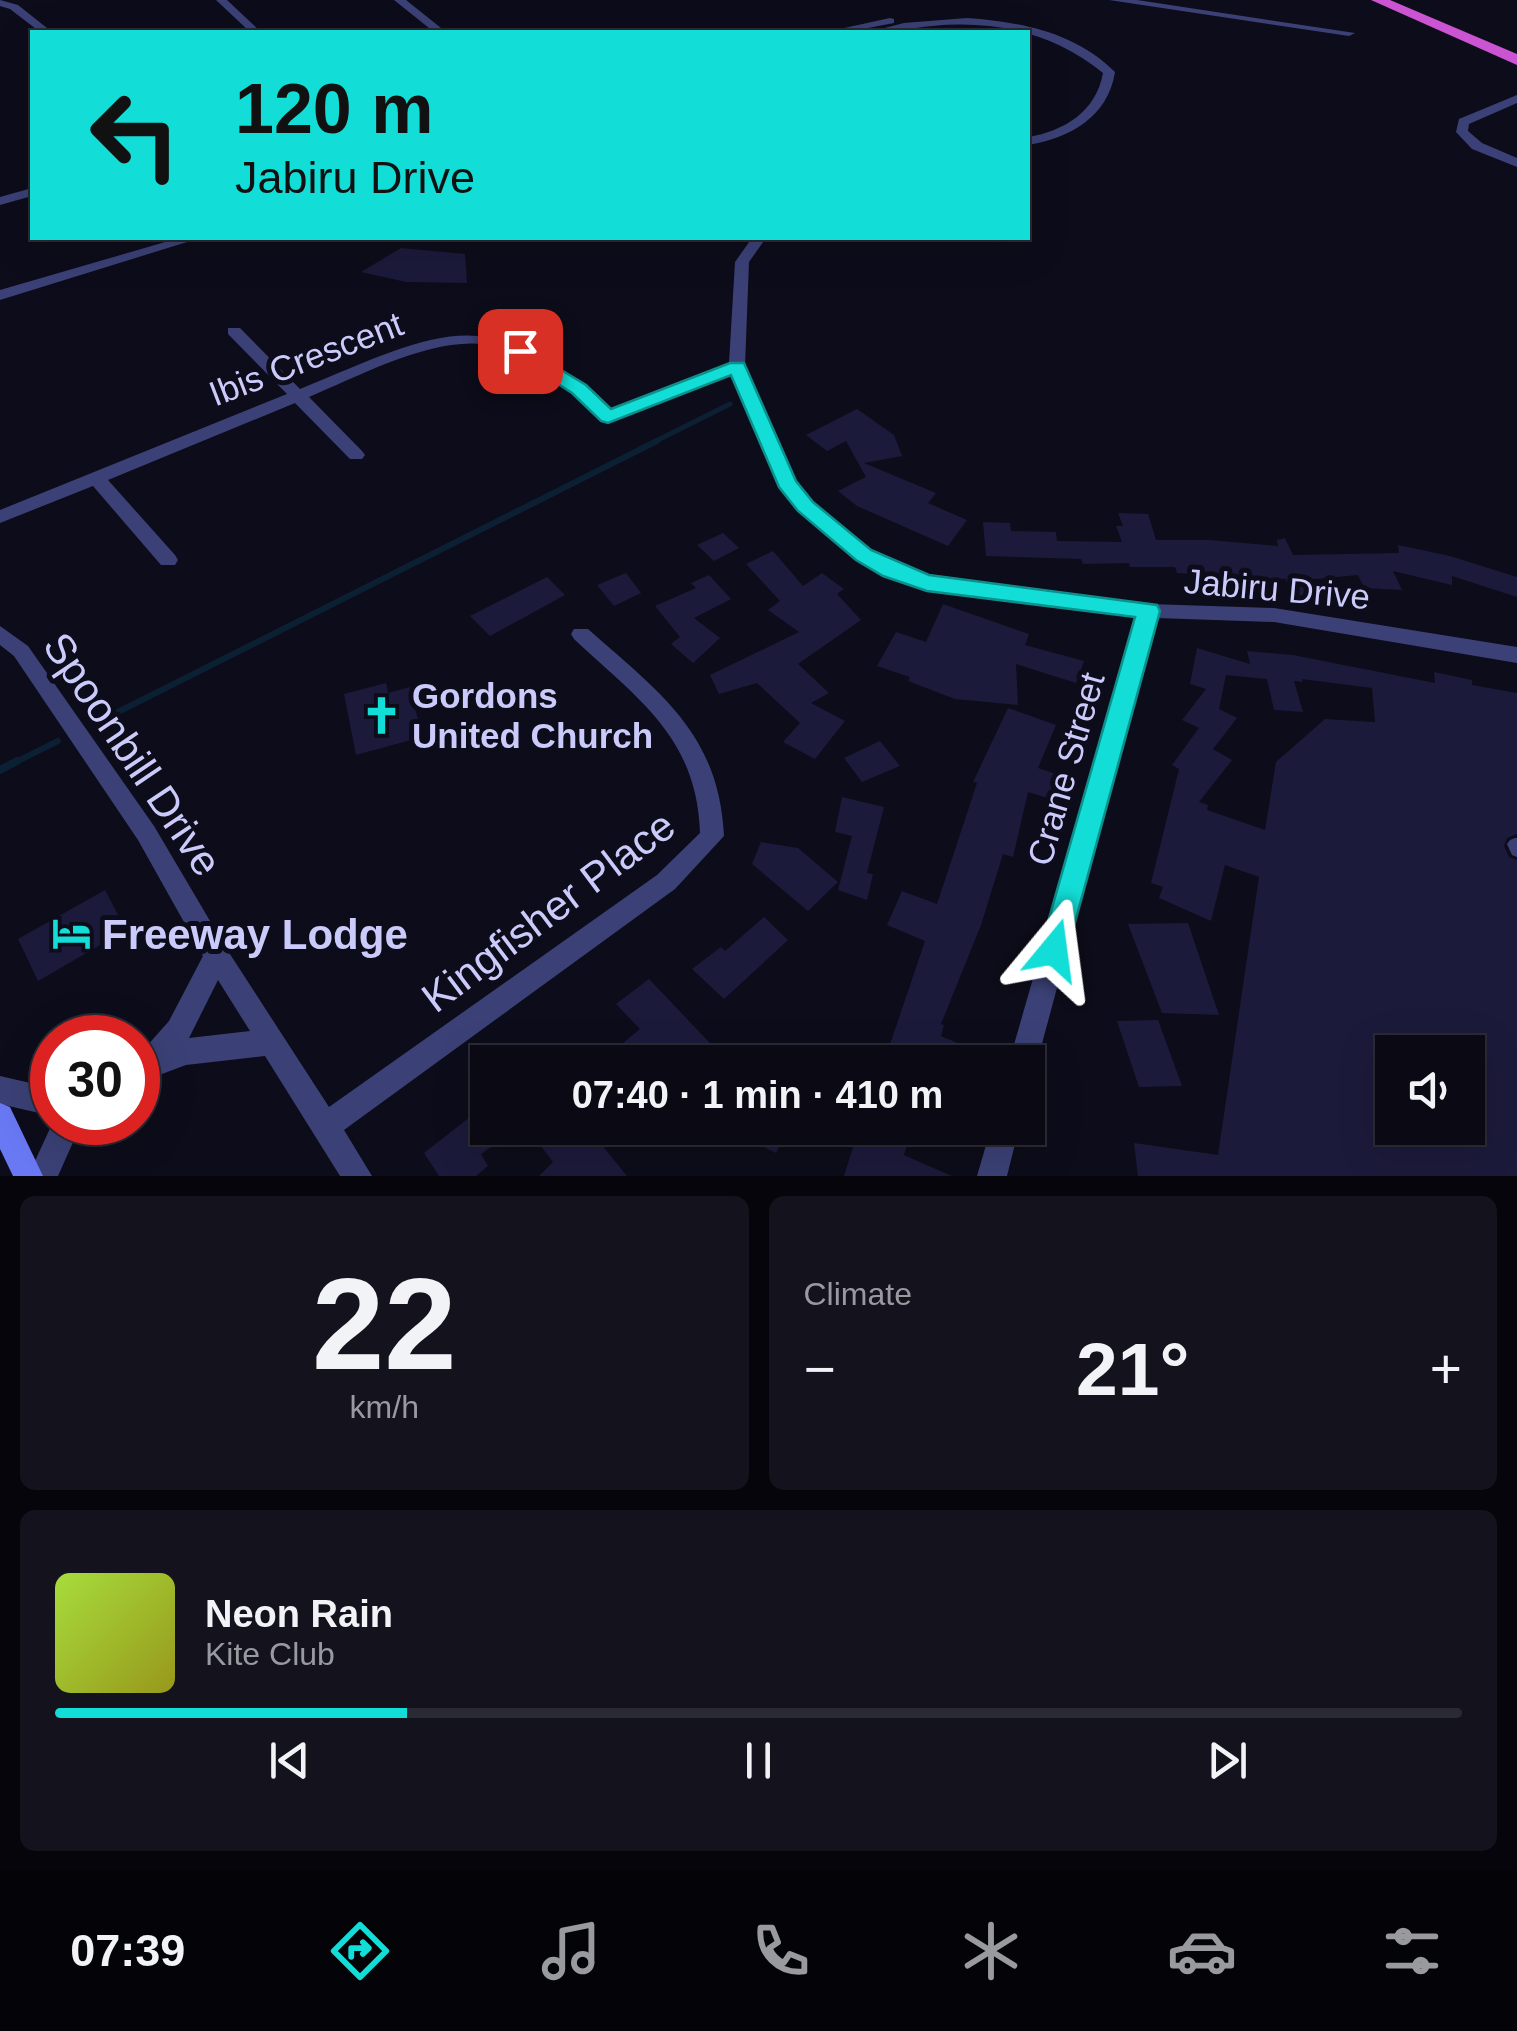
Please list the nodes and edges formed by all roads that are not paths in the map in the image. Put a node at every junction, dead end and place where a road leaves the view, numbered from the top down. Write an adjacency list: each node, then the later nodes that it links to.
1 (221, 0): 11 (street)
2 (399, 0): 12 (street)
3 (1114, 0): 8 (street)
4 (1192, 0): 8 (street)
5 (1378, 0): 17 (highway)
6 (1397, 0): 16 (highway)
7 (0, 3): 10 (street)
8 (1208, 15): 15 (street)
9 (966, 22): 13 (street); 14 (street); 19 (street)
10 (43, 30)
11 (254, 30)
12 (437, 30)
13 (844, 30)
14 (892, 30)
15 (1349, 33)
16 (1517, 51)
17 (1517, 60)
18 (1517, 99): 20 (street)
19 (1030, 141)
20 (1517, 163)
21 (30, 193): 22 (street)
22 (0, 201)
23 (186, 240): 25 (street)
24 (758, 240): 27 (street, Jabiru Drive)
25 (0, 295)
26 (234, 331): 28 (street)
27 (737, 366): 28 (street, Ibis Crescent); 33 (street, Jabiru Drive)
28 (297, 396): 29 (street); 30 (street, Ibis Crescent)
29 (356, 456)
30 (94, 477): 31 (street, Ibis Crescent); 32 (street)
31 (0, 517)
32 (168, 560)
33 (1149, 611): 36 (street, Jabiru Drive); 39 (street, Crane Street)
34 (0, 633): 37 (street, Spoonbill Drive)
35 (581, 634): 45 (street, Kingfisher Place)
36 (1517, 656)
37 (216, 956): 38 (street, Spoonbill Drive); 40 (street)
38 (274, 1042): 41 (street); 45 (street, Spoonbill Drive)
39 (1028, 1045)
40 (160, 1050)
41 (160, 1061)
42 (0, 1090): 43 (street)
43 (30, 1097)
44 (0, 1117): 48 (main road)
45 (326, 1126): 50 (street, Spoonbill Drive)
46 (57, 1145): 49 (street)
47 (1000, 1145): 51 (street)
48 (28, 1176)
49 (43, 1176)
50 (357, 1176)
51 (992, 1176)

